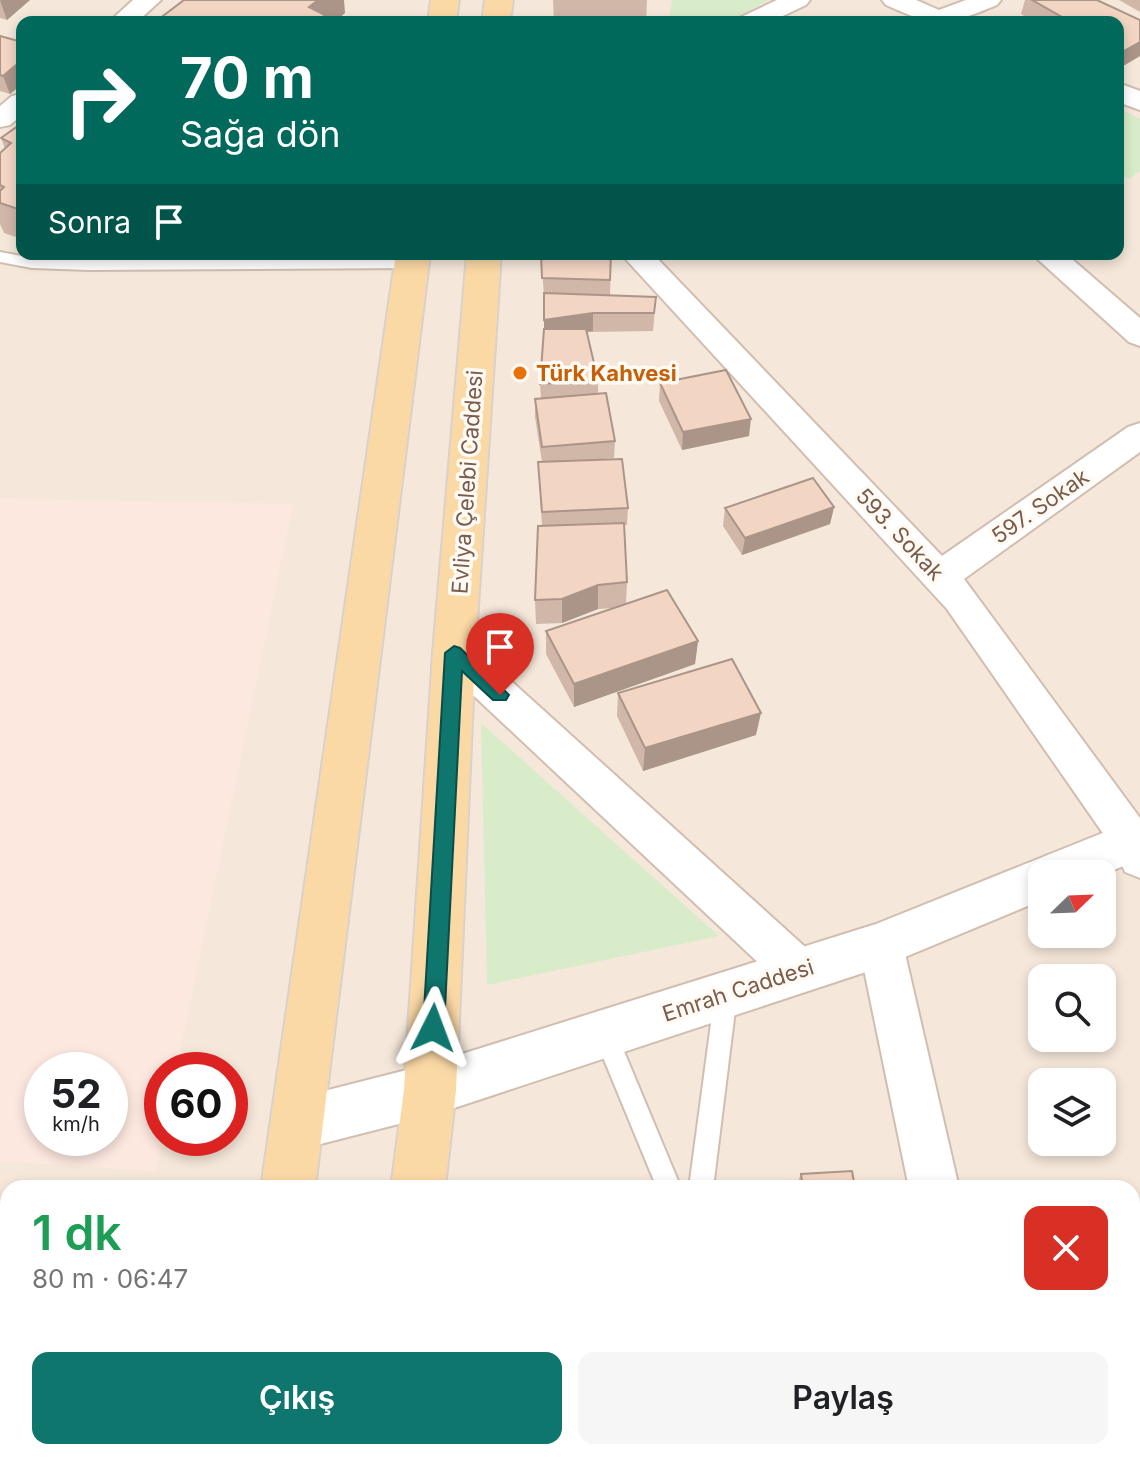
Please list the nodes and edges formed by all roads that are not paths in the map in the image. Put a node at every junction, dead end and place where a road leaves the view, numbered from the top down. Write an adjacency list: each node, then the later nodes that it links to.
1 (148, 0): 5 (street)
2 (797, 0): 6 (street)
3 (895, 0): 7 (street)
4 (988, 0): 8 (street)
5 (129, 16)
6 (763, 16)
7 (930, 16)
8 (952, 16)
9 (16, 107): 10 (street)
10 (0, 119)
11 (16, 260): 12 (lane)
12 (359, 260)
13 (413, 260): 29 (main road)
14 (484, 260): 20 (main road, Evliya Çelebi Caddesi)
15 (642, 260): 19 (street, 593. Sokak)
16 (1054, 260): 17 (street)
17 (1140, 335)
18 (1140, 435): 19 (street, 597. Sokak)
19 (940, 577): 21 (street, 593. Sokak)
20 (454, 653): 25 (street); 28 (main road, Evliya Çelebi Caddesi)
21 (1137, 846): 22 (street)
22 (1094, 860)
23 (1028, 884): 24 (street, Emrah Caddesi)
24 (881, 945): 25 (street, Emrah Caddesi); 34 (street)
25 (798, 970): 26 (street, Emrah Caddesi)
26 (726, 993): 27 (street, Emrah Caddesi); 33 (lane)
27 (605, 1033): 28 (street, Emrah Caddesi); 32 (lane)
28 (430, 1090): 29 (street, Emrah Caddesi); 31 (main road, Evliya Çelebi Caddesi)
29 (297, 1124): 30 (main road)
30 (289, 1180)
31 (419, 1180)
32 (666, 1180)
33 (702, 1180)
34 (932, 1180)

